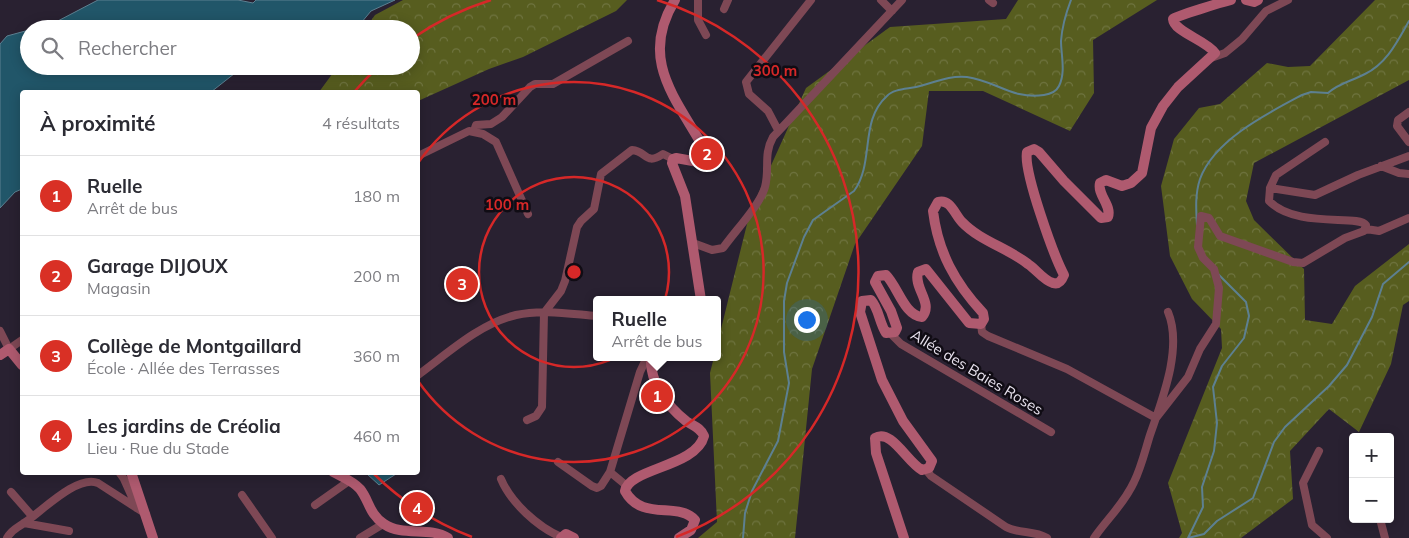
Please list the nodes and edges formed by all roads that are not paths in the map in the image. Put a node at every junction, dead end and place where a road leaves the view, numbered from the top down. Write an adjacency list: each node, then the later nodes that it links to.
1 (675, 0): 23 (main road)
2 (698, 0): 13 (street)
3 (728, 0): 11 (street)
4 (811, 0): 18 (street)
5 (881, 0): 12 (street)
6 (902, 0): 12 (street)
7 (1231, 0): 15 (main road)
8 (1246, 0): 9 (main road)
9 (1258, 0)
10 (1288, 0): 15 (street)
11 (724, 9)
12 (892, 10): 18 (street)
13 (706, 35)
14 (628, 42): 17 (street)
15 (1210, 59): 35 (main road)
16 (1409, 112): 20 (street)
17 (474, 130): 21 (street); 27 (street)
18 (778, 130): 30 (street)
19 (1325, 142): 26 (street)
20 (1409, 142)
21 (420, 155)
22 (1409, 156): 24 (street)
23 (673, 158): 30 (main road); 33 (street)
24 (1381, 166): 25 (street); 26 (street)
25 (1409, 174)
26 (1270, 188): 29 (street)
27 (528, 214)
28 (1409, 218): 29 (street)
29 (1366, 228): 45 (street)
30 (693, 243): 31 (main road)
31 (700, 296)
32 (1168, 312): 45 (street)
33 (544, 313): 34 (street); 44 (street); 46 (street)
34 (593, 316)
35 (980, 324): 37 (main road); 45 (street)
36 (0, 331): 39 (street)
37 (891, 334): 47 (street, Allée des Baies Roses); 50 (main road)
38 (20, 341): 39 (street)
39 (9, 349): 40 (main road); 43 (main road)
40 (0, 355)
41 (647, 361): 51 (street)
42 (650, 361): 57 (main road)
43 (20, 363)
44 (420, 374)
45 (1156, 418): 77 (street)
46 (527, 420)
47 (1051, 432)
48 (1319, 451): 78 (street)
49 (558, 462): 51 (street)
50 (926, 470): 75 (main road); 76 (street)
51 (610, 472): 57 (street)
52 (121, 475): 61 (street)
53 (132, 475): 61 (main road)
54 (338, 475): 56 (main road)
55 (501, 479): 72 (street)
56 (348, 481): 60 (street); 65 (main road)
57 (627, 486): 74 (main road)
58 (11, 492): 62 (street)
59 (242, 495): 69 (street)
60 (315, 505)
61 (142, 511): 62 (street); 68 (main road)
62 (32, 516): 63 (street)
63 (24, 523): 66 (street); 67 (street)
64 (1381, 523): 79 (street)
65 (383, 524): 70 (street); 71 (main road)
66 (69, 531)
67 (7, 538)
68 (154, 538)
69 (272, 538)
70 (360, 538)
71 (448, 538)
72 (561, 538): 73 (main road)
73 (574, 538)
74 (679, 538)
75 (904, 538)
76 (1047, 538)
77 (1094, 538)
78 (1328, 538)
79 (1385, 538)

